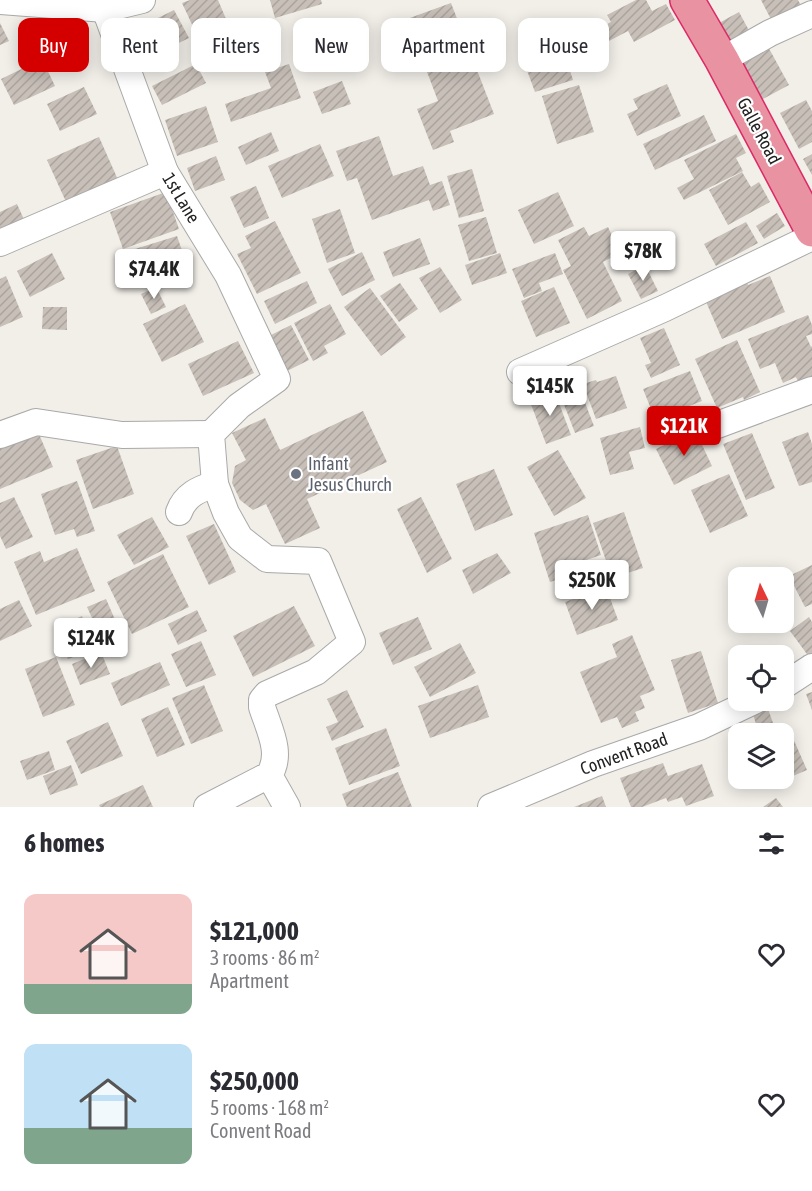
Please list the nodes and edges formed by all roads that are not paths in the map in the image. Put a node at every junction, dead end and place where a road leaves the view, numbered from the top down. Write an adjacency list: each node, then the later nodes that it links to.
1 (142, 0): 4 (street)
2 (687, 0): 6 (highway, Galle Road)
3 (0, 1): 4 (street)
4 (105, 9): 7 (street, 1st Lane)
5 (812, 14): 6 (street)
6 (722, 60): 8 (highway, Galle Road)
7 (165, 172): 10 (street); 14 (street, 1st Lane)
8 (812, 230)
9 (812, 237): 11 (street)
10 (0, 243)
11 (520, 372)
12 (812, 390): 13 (street)
13 (709, 428)
14 (211, 434): 15 (street); 16 (street)
15 (0, 435)
16 (206, 487): 17 (street); 21 (street)
17 (172, 504)
18 (812, 667): 19 (street)
19 (794, 679)
20 (733, 711): 24 (street, Convent Road)
21 (270, 775): 22 (street); 23 (street)
22 (207, 807)
23 (287, 807)
24 (490, 807)

